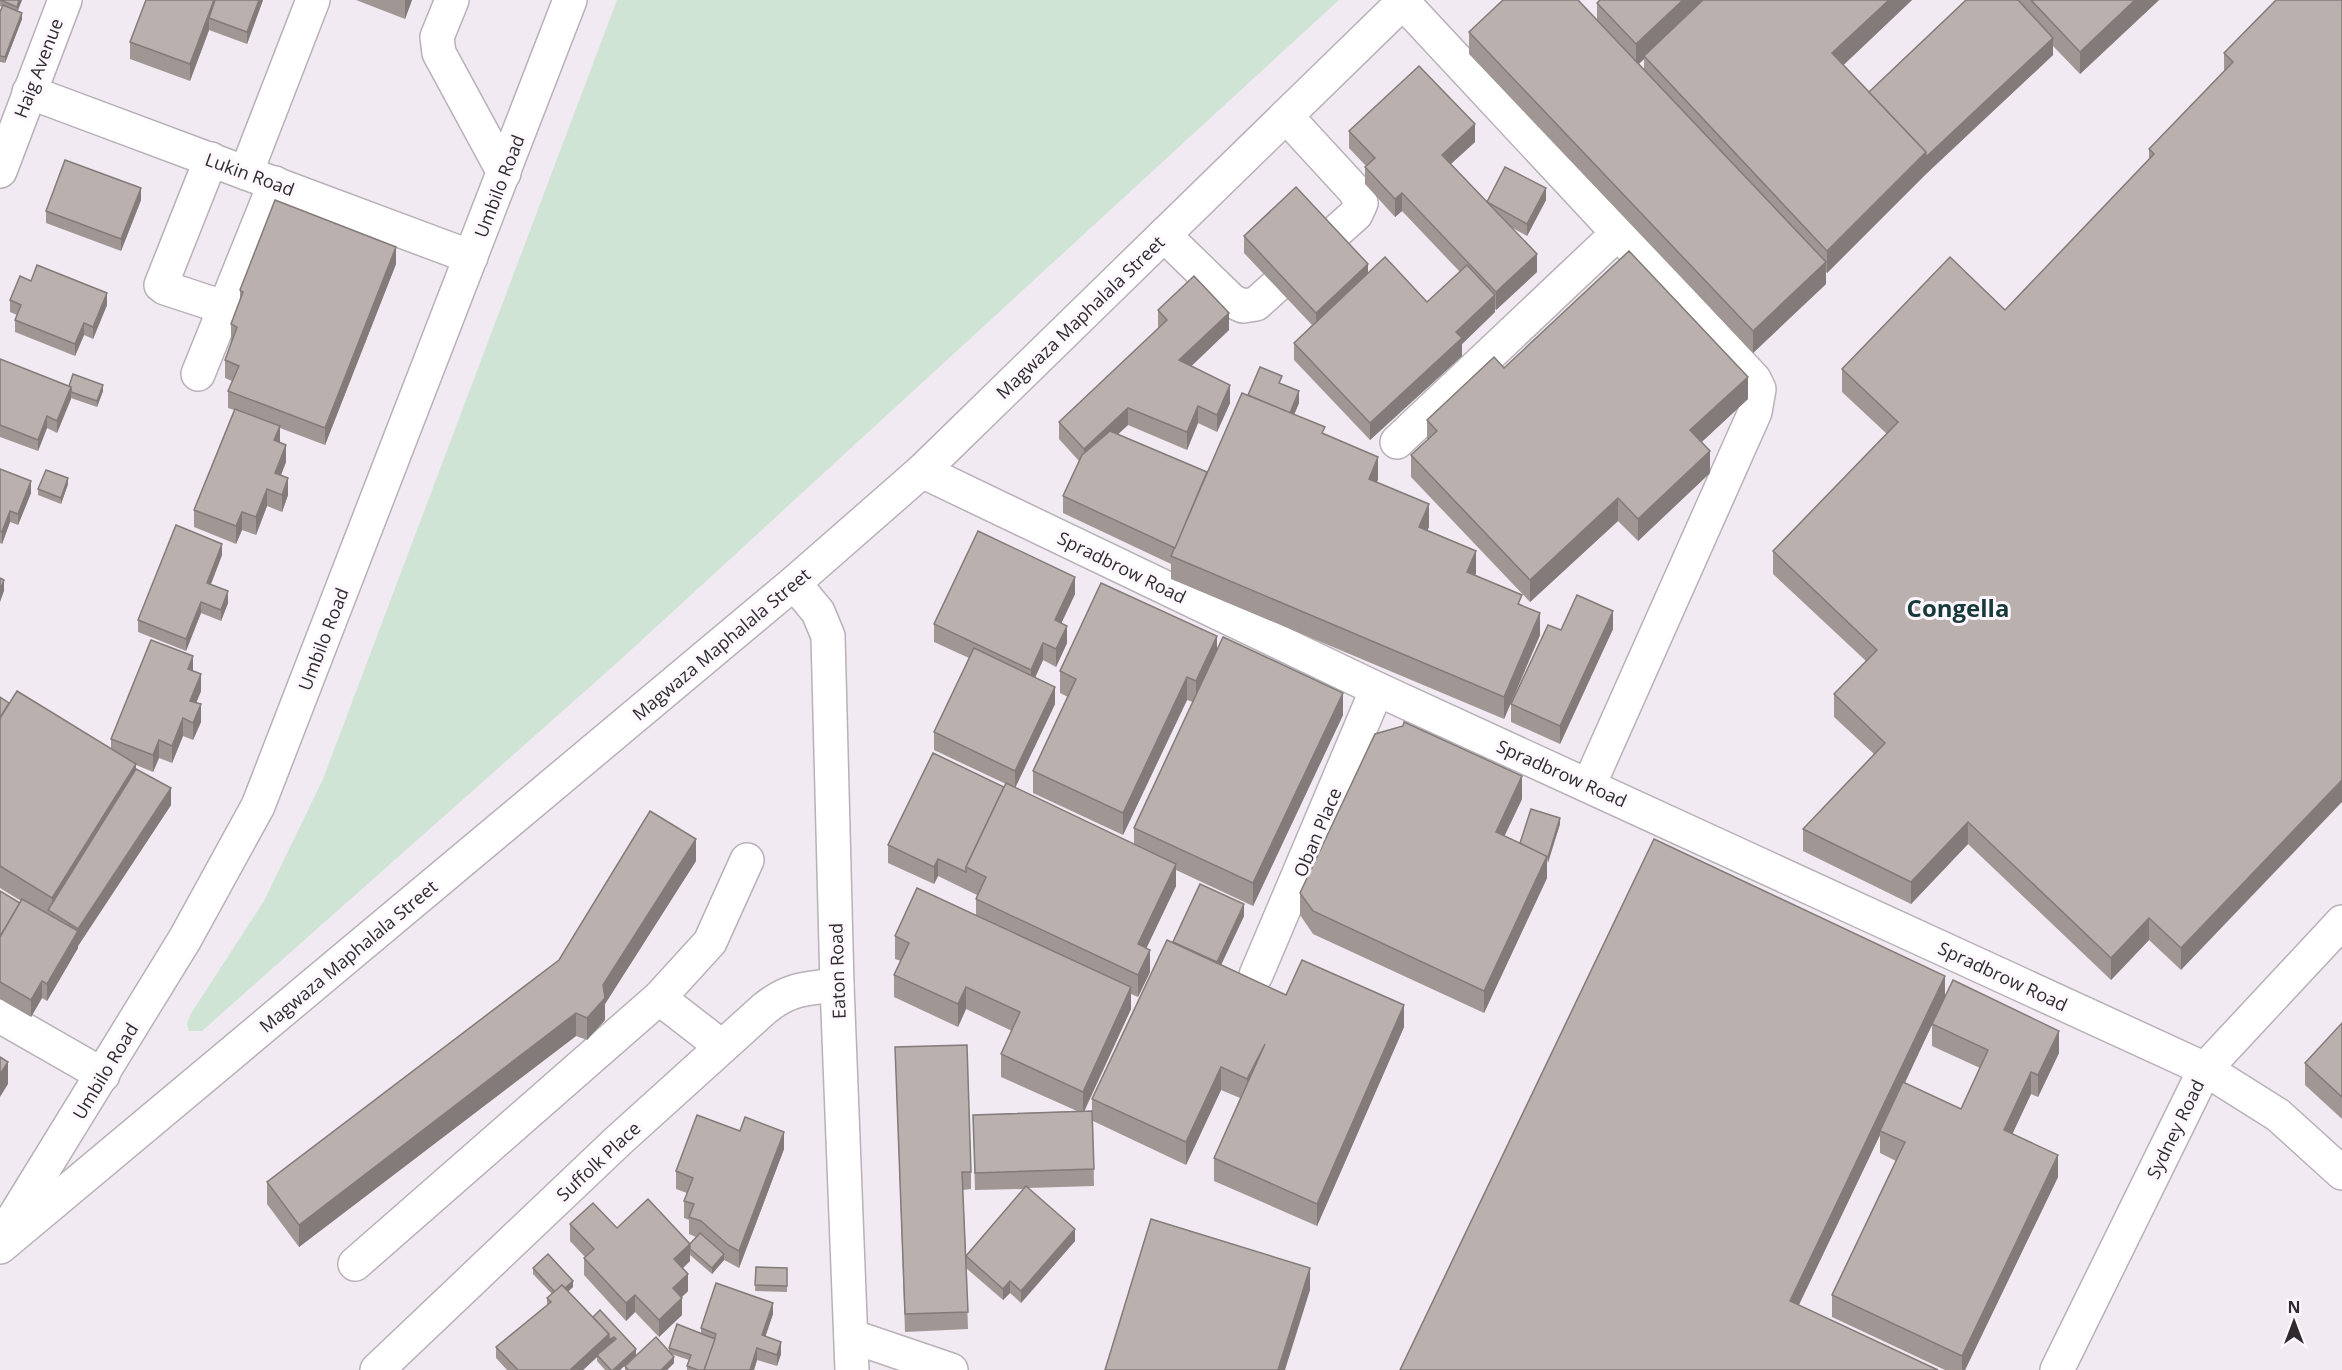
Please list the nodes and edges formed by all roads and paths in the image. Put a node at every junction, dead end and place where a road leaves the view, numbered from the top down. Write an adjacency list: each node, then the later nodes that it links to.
1 (64, 0): 6 (street, Haig Avenue)
2 (313, 0): 11 (street)
3 (452, 0): 10 (street)
4 (570, 0): 10 (street, Umbilo Road)
5 (1403, 1): 7 (street, Magwaza Maphalala Street); 12 (street)
6 (17, 104): 8 (street, Lukin Road); 9 (street, Haig Avenue)
7 (1286, 116): 13 (street, Magwaza Maphalala Street); 13 (street)
8 (211, 159): 11 (street, Lukin Road); 15 (street)
9 (0, 171)
10 (504, 173): 14 (street, Umbilo Road)
11 (261, 178): 14 (street, Lukin Road); 15 (street)
12 (1618, 233): 17 (street); 21 (street)
13 (1164, 234): 18 (street, Magwaza Maphalala Street)
14 (471, 257): 30 (street, Umbilo Road)
15 (226, 308): 16 (street)
16 (198, 375)
17 (1397, 442)
18 (922, 471): 19 (street, Magwaza Maphalala Street); 20 (street, Spradbrow Road)
19 (794, 583): 25 (street, Eaton Road); 33 (street, Magwaza Maphalala Street)
20 (1377, 689): 21 (street, Spradbrow Road); 24 (street, Oban Place)
21 (1589, 784): 29 (street, Spradbrow Road)
22 (747, 860): 26 (street)
23 (2342, 922): 29 (street, Sydney Road)
24 (1256, 975)
25 (837, 985): 28 (street, Suffolk Place); 35 (street, Eaton Road)
26 (659, 998): 28 (street); 34 (street)
27 (0, 1017): 30 (street)
28 (721, 1046): 36 (street, Suffolk Place)
29 (2205, 1069): 31 (street, Spradbrow Road); 39 (street, Sydney Road)
30 (103, 1075): 32 (street, Umbilo Road)
31 (2342, 1173)
32 (0, 1240)
33 (0, 1246)
34 (355, 1264)
35 (851, 1336): 37 (street, Eaton Road); 38 (street)
36 (377, 1370)
37 (852, 1370)
38 (951, 1370)
39 (2057, 1370)

